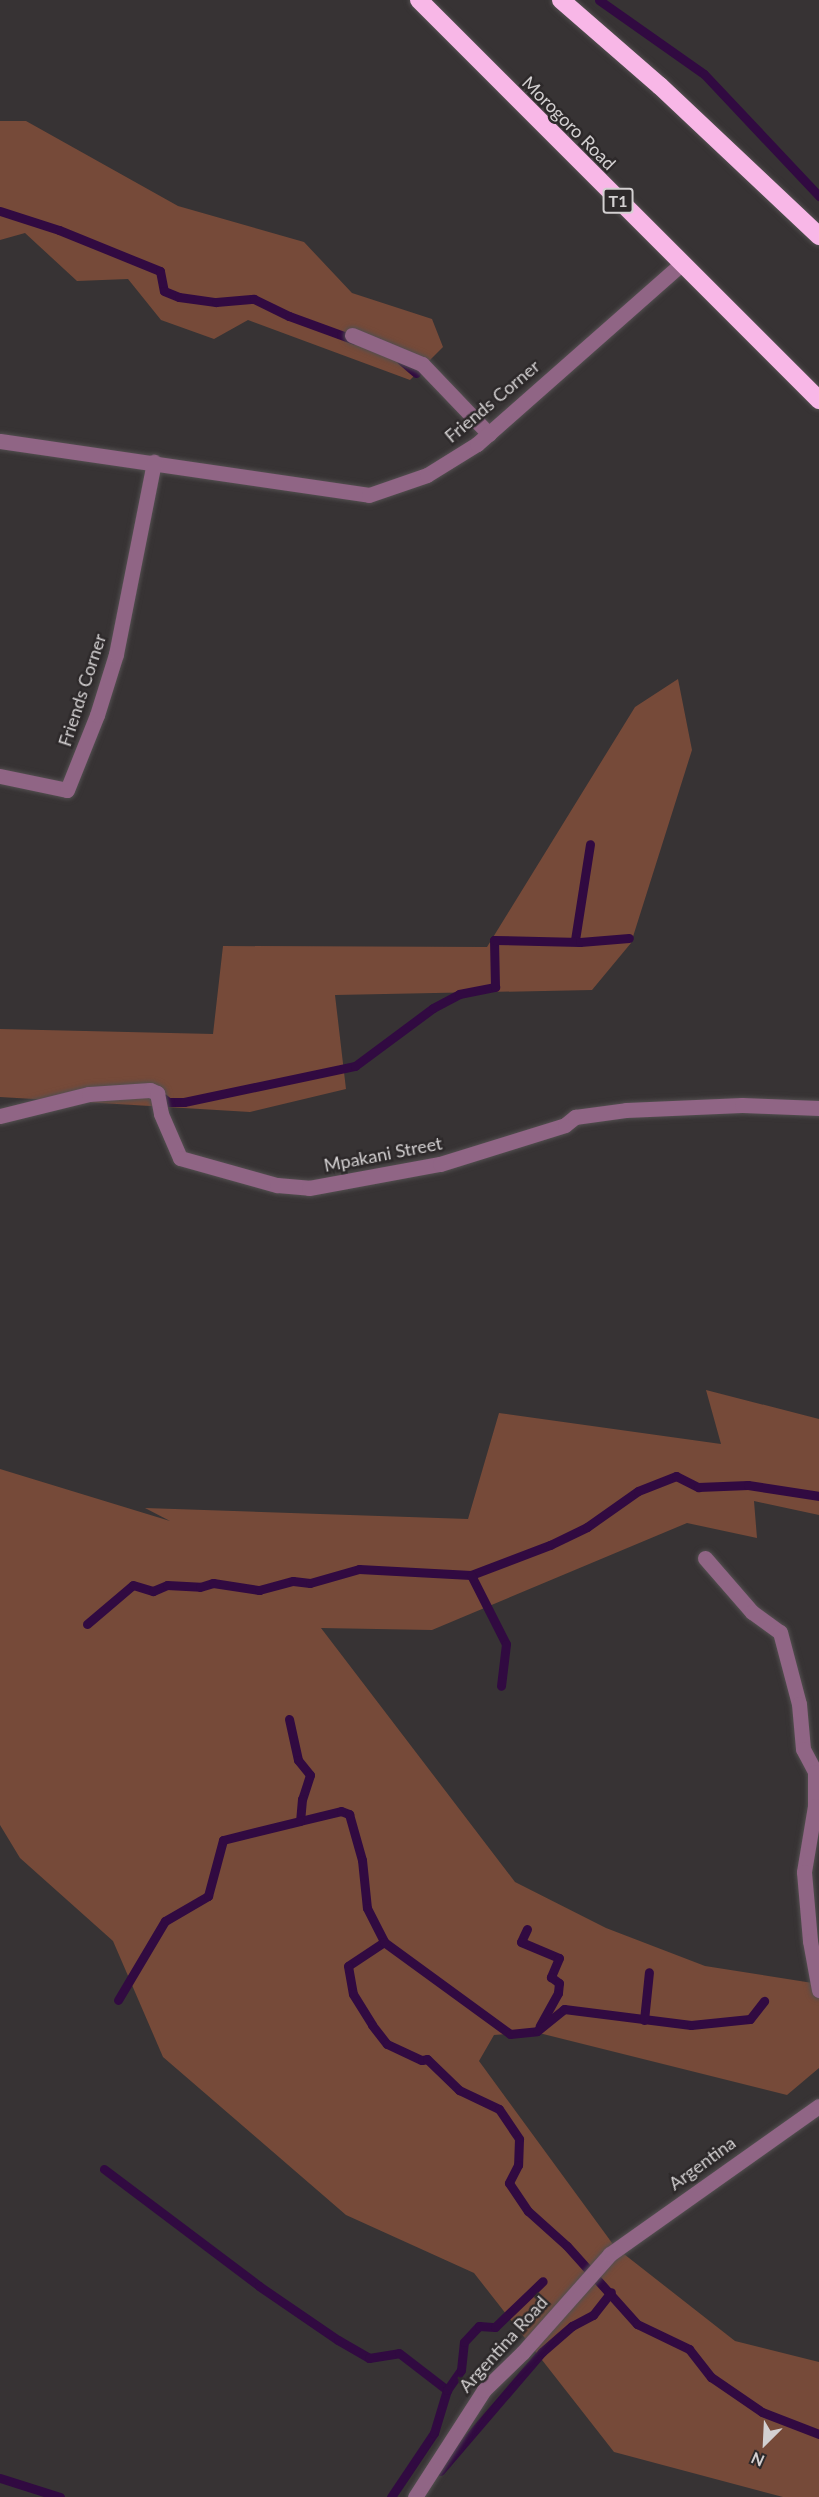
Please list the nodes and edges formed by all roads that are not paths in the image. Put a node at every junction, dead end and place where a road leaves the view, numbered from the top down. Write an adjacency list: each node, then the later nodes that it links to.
1 (419, 0): 4 (highway, Morogoro Road / T1)
2 (561, 0): 3 (highway)
3 (819, 236)
4 (681, 264): 6 (highway, Morogoro Road / T1); 7 (street, Friends Corner)
5 (352, 335): 7 (street)
6 (819, 400)
7 (489, 434): 9 (street, Friends Corner)
8 (0, 441): 9 (street, Friends Corner)
9 (154, 462): 10 (street, Friends Corner)
10 (0, 776)
11 (819, 1108): 12 (street, Mpakani Street)
12 (0, 1116)
13 (705, 1558): 14 (street)
14 (817, 1772): 15 (street)
15 (819, 1990)
16 (819, 2106): 17 (street, Argentina)
17 (610, 2254): 18 (street, Argentina Road)
18 (415, 2497)

